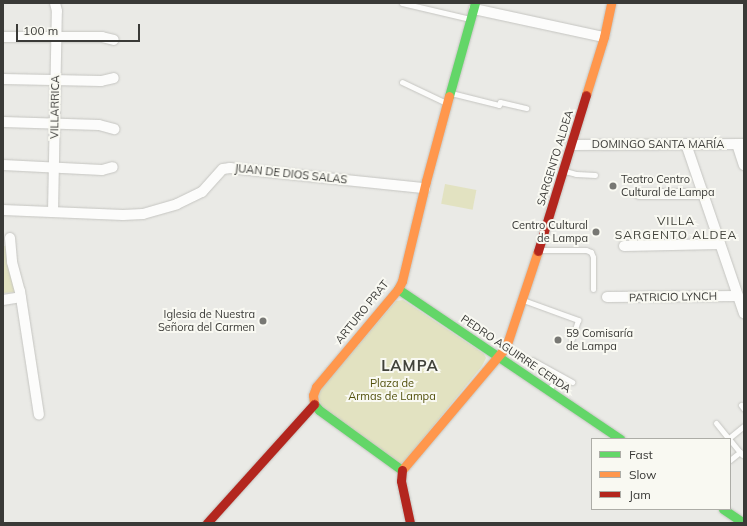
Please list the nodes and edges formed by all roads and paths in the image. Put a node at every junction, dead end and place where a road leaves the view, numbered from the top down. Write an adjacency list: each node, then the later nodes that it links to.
1 (55, 3): 6 (street, VILLARRICA)
2 (402, 3): 5 (lane)
3 (611, 3): 7 (main road, SARGENTO ALDEA)
4 (475, 6): 5 (main road, ARTURO PRAT); 7 (street)
5 (471, 19): 14 (main road, ARTURO PRAT)
6 (56, 37): 8 (street); 9 (street); 12 (street, VILLARRICA)
7 (604, 37): 22 (main road, SARGENTO ALDEA)
8 (3, 38)
9 (114, 40)
10 (114, 78): 12 (street)
11 (3, 80): 12 (street)
12 (55, 80): 18 (street, VILLARRICA)
13 (402, 82): 15 (lane)
14 (451, 93): 15 (main road, ARTURO PRAT); 16 (lane)
15 (448, 105): 29 (main road, ARTURO PRAT)
16 (526, 108)
17 (3, 122): 18 (street)
18 (54, 124): 19 (street); 25 (street, VILLARRICA)
19 (114, 129)
20 (686, 144): 21 (street, DOMINGO SANTA MARÍA); 22 (street, DOMINGO SANTA MARÍA); 31 (street)
21 (740, 144): 24 (street)
22 (572, 145): 27 (main road, SARGENTO ALDEA)
23 (3, 165): 25 (street)
24 (744, 165)
25 (54, 167): 26 (street); 33 (street, VILLARRICA)
26 (113, 167)
27 (564, 170): 28 (lane); 37 (main road, SARGENTO ALDEA)
28 (595, 175)
29 (425, 188): 33 (street, JUAN DE DIOS SALAS); 38 (main road, ARTURO PRAT)
30 (639, 194): 31 (street)
31 (703, 194): 35 (street)
32 (3, 210): 33 (street, JUAN DE DIOS SALAS)
33 (53, 212)
34 (10, 238): 41 (street)
35 (720, 244): 36 (street); 40 (street)
36 (624, 246)
37 (539, 250): 39 (lane); 43 (main road, SARGENTO ALDEA)
38 (398, 289): 47 (main road, PEDRO AGUIRRE CERDA); 52 (main road, ARTURO PRAT)
39 (593, 289)
40 (738, 296): 42 (street, PATRICIO LYNCH); 45 (street)
41 (21, 297): 44 (street); 53 (street)
42 (607, 297)
43 (522, 299): 46 (lane); 47 (main road, SARGENTO ALDEA)
44 (3, 300)
45 (744, 313)
46 (572, 339)
47 (499, 357): 51 (main road, PEDRO AGUIRRE CERDA); 62 (main road, SARGENTO ALDEA)
48 (532, 360): 49 (lane)
49 (560, 376): 50 (lane); 51 (lane)
50 (572, 382)
51 (548, 390): 56 (main road, PEDRO AGUIRRE CERDA)
52 (314, 404): 62 (main road); 64 (main road)
53 (39, 415)
54 (716, 423): 57 (lane)
55 (744, 426): 58 (lane)
56 (619, 438)
57 (728, 438)
58 (730, 438)
59 (731, 441): 60 (lane)
60 (742, 453): 61 (lane)
61 (731, 459)
62 (402, 470): 65 (main road)
63 (724, 510): 66 (main road)
64 (207, 523)
65 (410, 523)
66 (744, 523)

